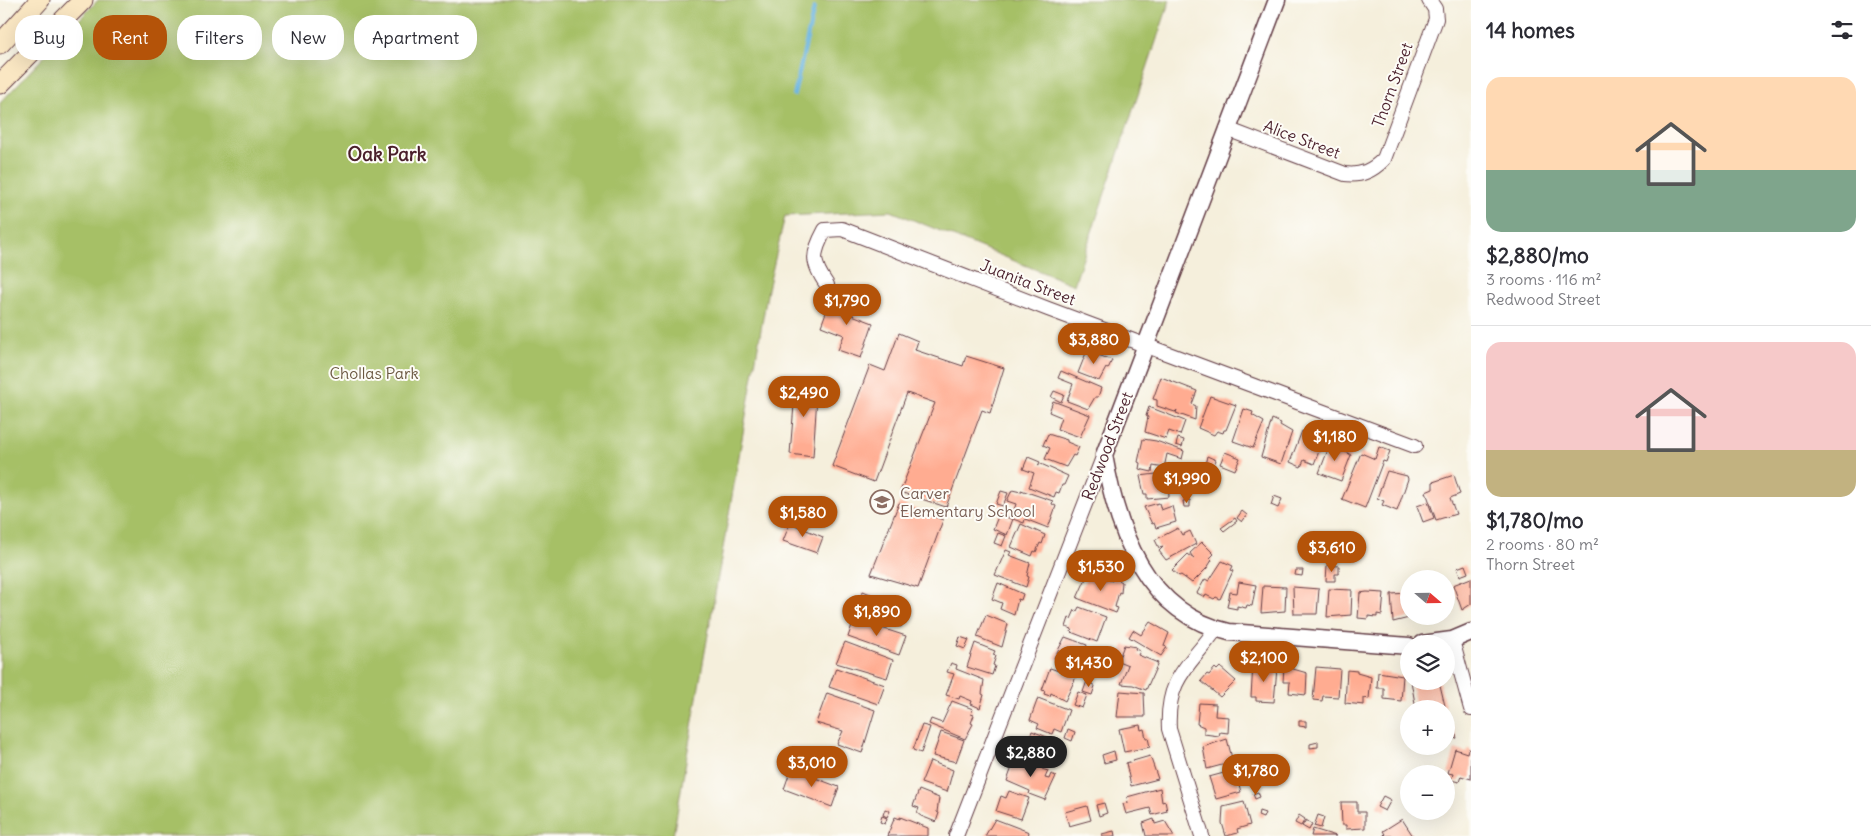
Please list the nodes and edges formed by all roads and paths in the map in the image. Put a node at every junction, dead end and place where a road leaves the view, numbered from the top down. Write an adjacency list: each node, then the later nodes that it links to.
1 (40, 0): 5 (main road)
2 (83, 0): 6 (main road)
3 (1277, 0): 7 (street, Redwood Street)
4 (1429, 1): 8 (street, Thorn Street)
5 (0, 44)
6 (0, 84)
7 (1227, 129): 8 (street, Alice Street); 10 (street, Redwood Street)
8 (1366, 173)
9 (827, 285): 10 (street, Juanita Street)
10 (1146, 345): 11 (street, Juanita Street); 12 (street, Redwood Street)
11 (1416, 446)
12 (1104, 455): 13 (street); 19 (street, Redwood Street)
13 (1216, 629): 16 (street); 20 (street)
14 (1471, 632): 15 (street)
15 (1455, 639)
16 (1400, 645)
17 (1455, 651): 18 (street)
18 (1471, 709)
19 (956, 836)
20 (1202, 836)

